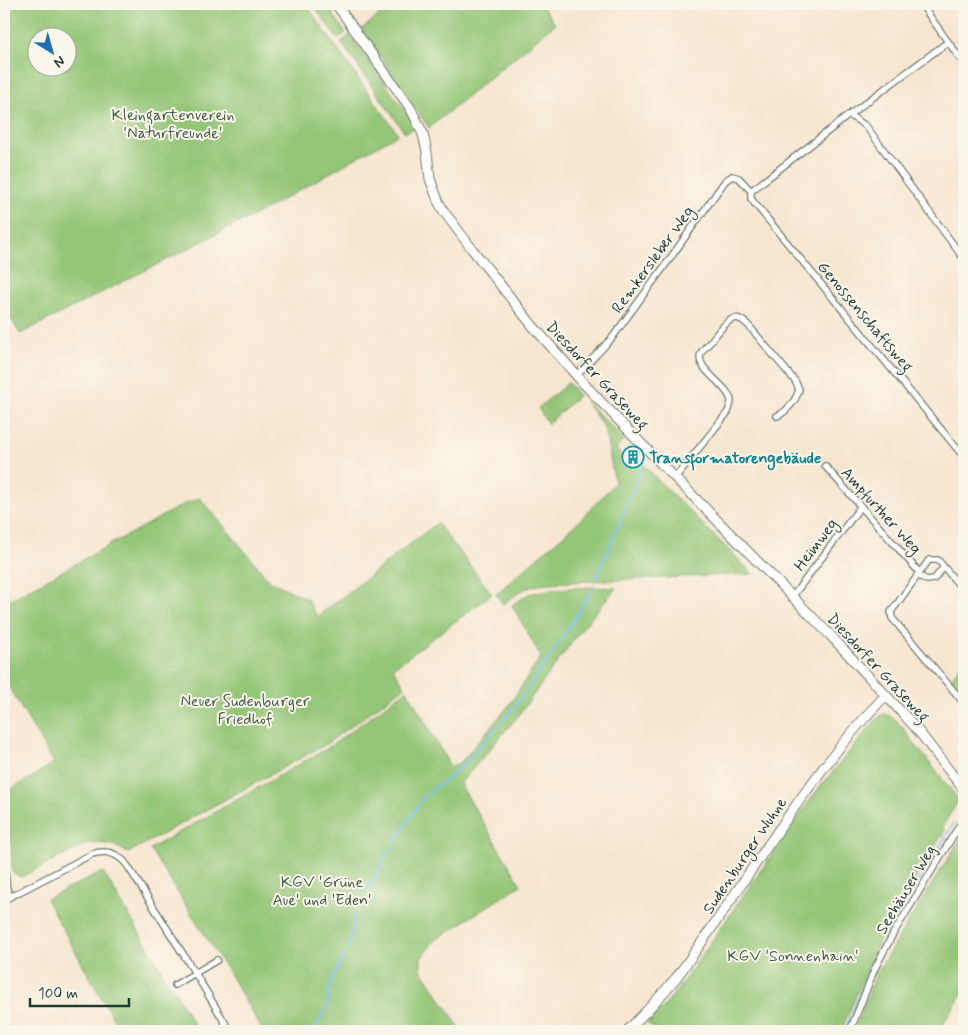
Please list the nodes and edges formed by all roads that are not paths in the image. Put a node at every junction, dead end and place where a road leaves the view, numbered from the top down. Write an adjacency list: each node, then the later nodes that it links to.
1 (336, 4): 8 (main road, Diesdorfer Graseweg)
2 (921, 4): 3 (street)
3 (948, 42): 4 (street); 5 (street)
4 (964, 64)
5 (848, 116): 6 (street); 7 (street)
6 (751, 191): 8 (street, Remkersleber Weg); 10 (street, Genossenschaftsweg)
7 (964, 259)
8 (577, 376): 12 (main road, Diesdorfer Graseweg)
9 (777, 416): 12 (street)
10 (964, 457)
11 (825, 466): 13 (street, Ampfurther Weg)
12 (675, 478): 17 (main road, Diesdorfer Graseweg)
13 (861, 506): 15 (street, Ampfurther Weg); 17 (street, Heimweg)
14 (944, 567): 15 (street); 15 (street); 16 (street)
15 (918, 573): 19 (street)
16 (964, 591)
17 (792, 598): 18 (main road, Diesdorfer Graseweg)
18 (886, 695): 20 (main road, Diesdorfer Graseweg); 28 (main road, Sudenburger Wuhne)
19 (964, 703)
20 (964, 790)
21 (964, 818): 29 (street, Seehäuser Weg)
22 (4, 865): 23 (street)
23 (7, 899): 25 (street)
24 (217, 960): 25 (street)
25 (195, 973): 26 (street); 27 (street)
26 (175, 985)
27 (230, 1031)
28 (627, 1031)
29 (850, 1031)

